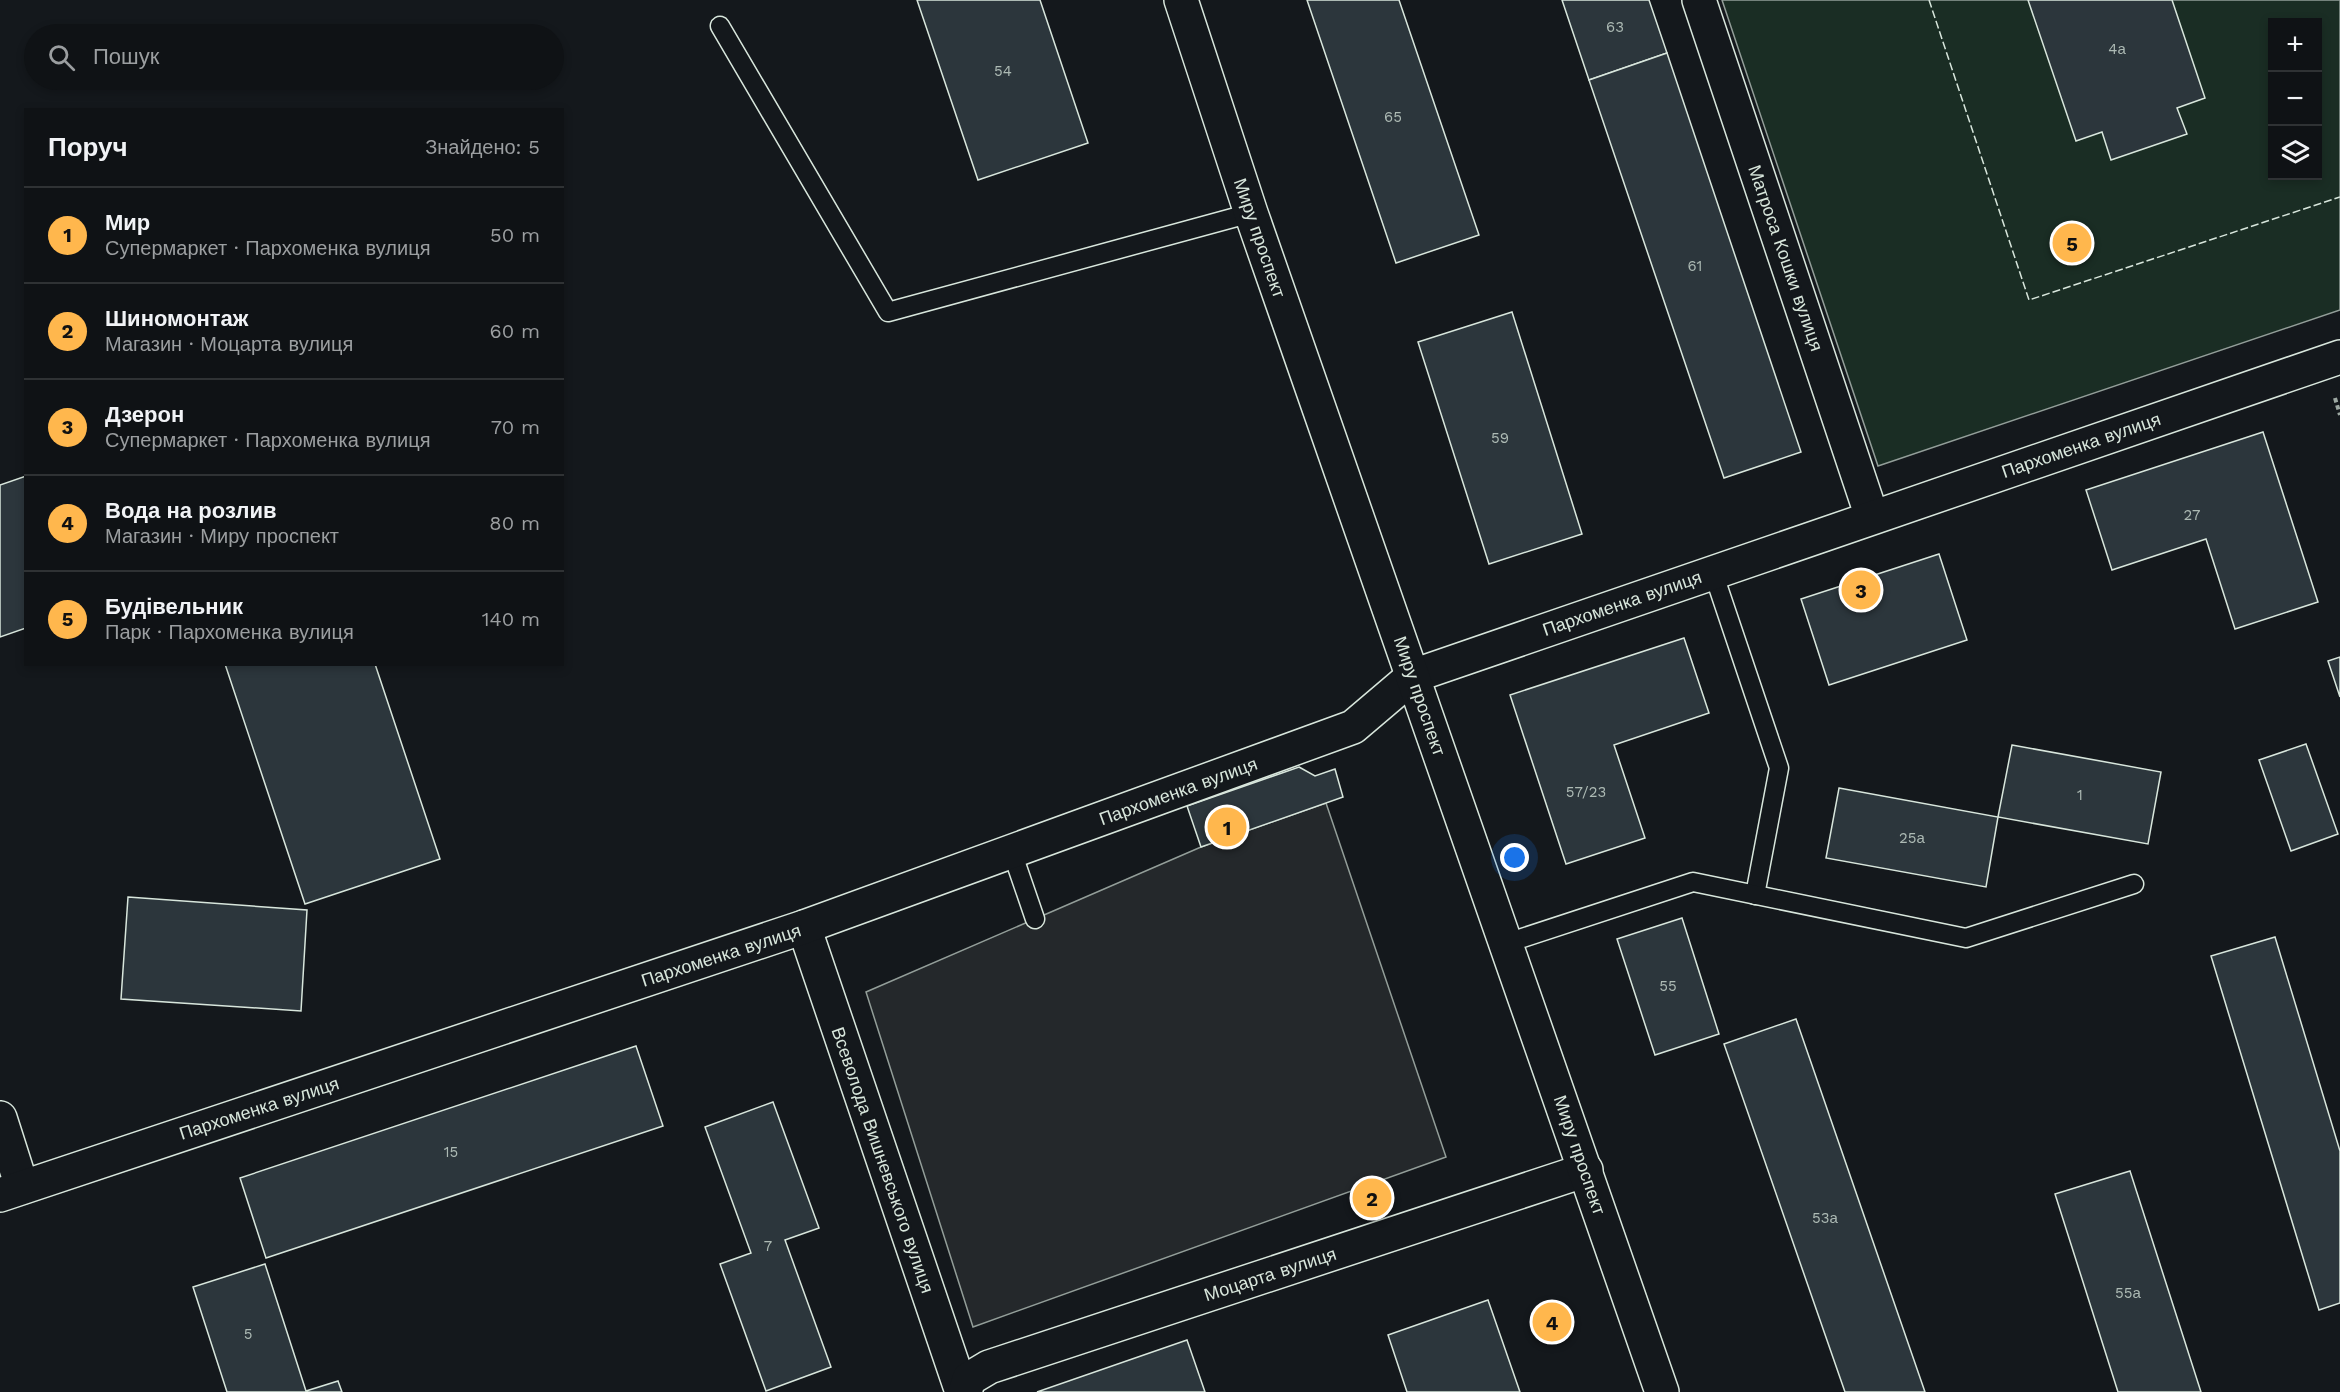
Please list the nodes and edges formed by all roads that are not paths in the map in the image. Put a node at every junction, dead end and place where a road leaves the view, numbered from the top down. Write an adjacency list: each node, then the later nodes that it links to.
1 (1181, 0): 4 (street, Миру проспект)
2 (1699, 0): 6 (street, Матроса Кошки вулиця)
3 (720, 26): 4 (lane)
4 (1251, 213): 8 (street, Миру проспект)
5 (2340, 357): 6 (street, Пархоменка вулиця)
6 (1872, 516): 7 (street, Пархоменка вулиця)
7 (1713, 572): 8 (street, Пархоменка вулиця); 11 (lane)
8 (1413, 676): 9 (street, Пархоменка вулиця); 14 (street, Миру проспект)
9 (1012, 852): 12 (lane); 13 (street, Пархоменка вулиця)
10 (2134, 884): 11 (lane)
11 (1755, 895): 14 (lane)
12 (1035, 919)
13 (804, 927): 17 (street, Пархоменка вулиця); 18 (street, Всеволода Вишневського вулиця)
14 (1507, 943): 16 (street, Миру проспект)
15 (0, 1118): 17 (street)
16 (1586, 1170): 18 (street, Моцарта вулиця); 19 (street, Миру проспект)
17 (11, 1191)
18 (964, 1392)
19 (1662, 1392)

